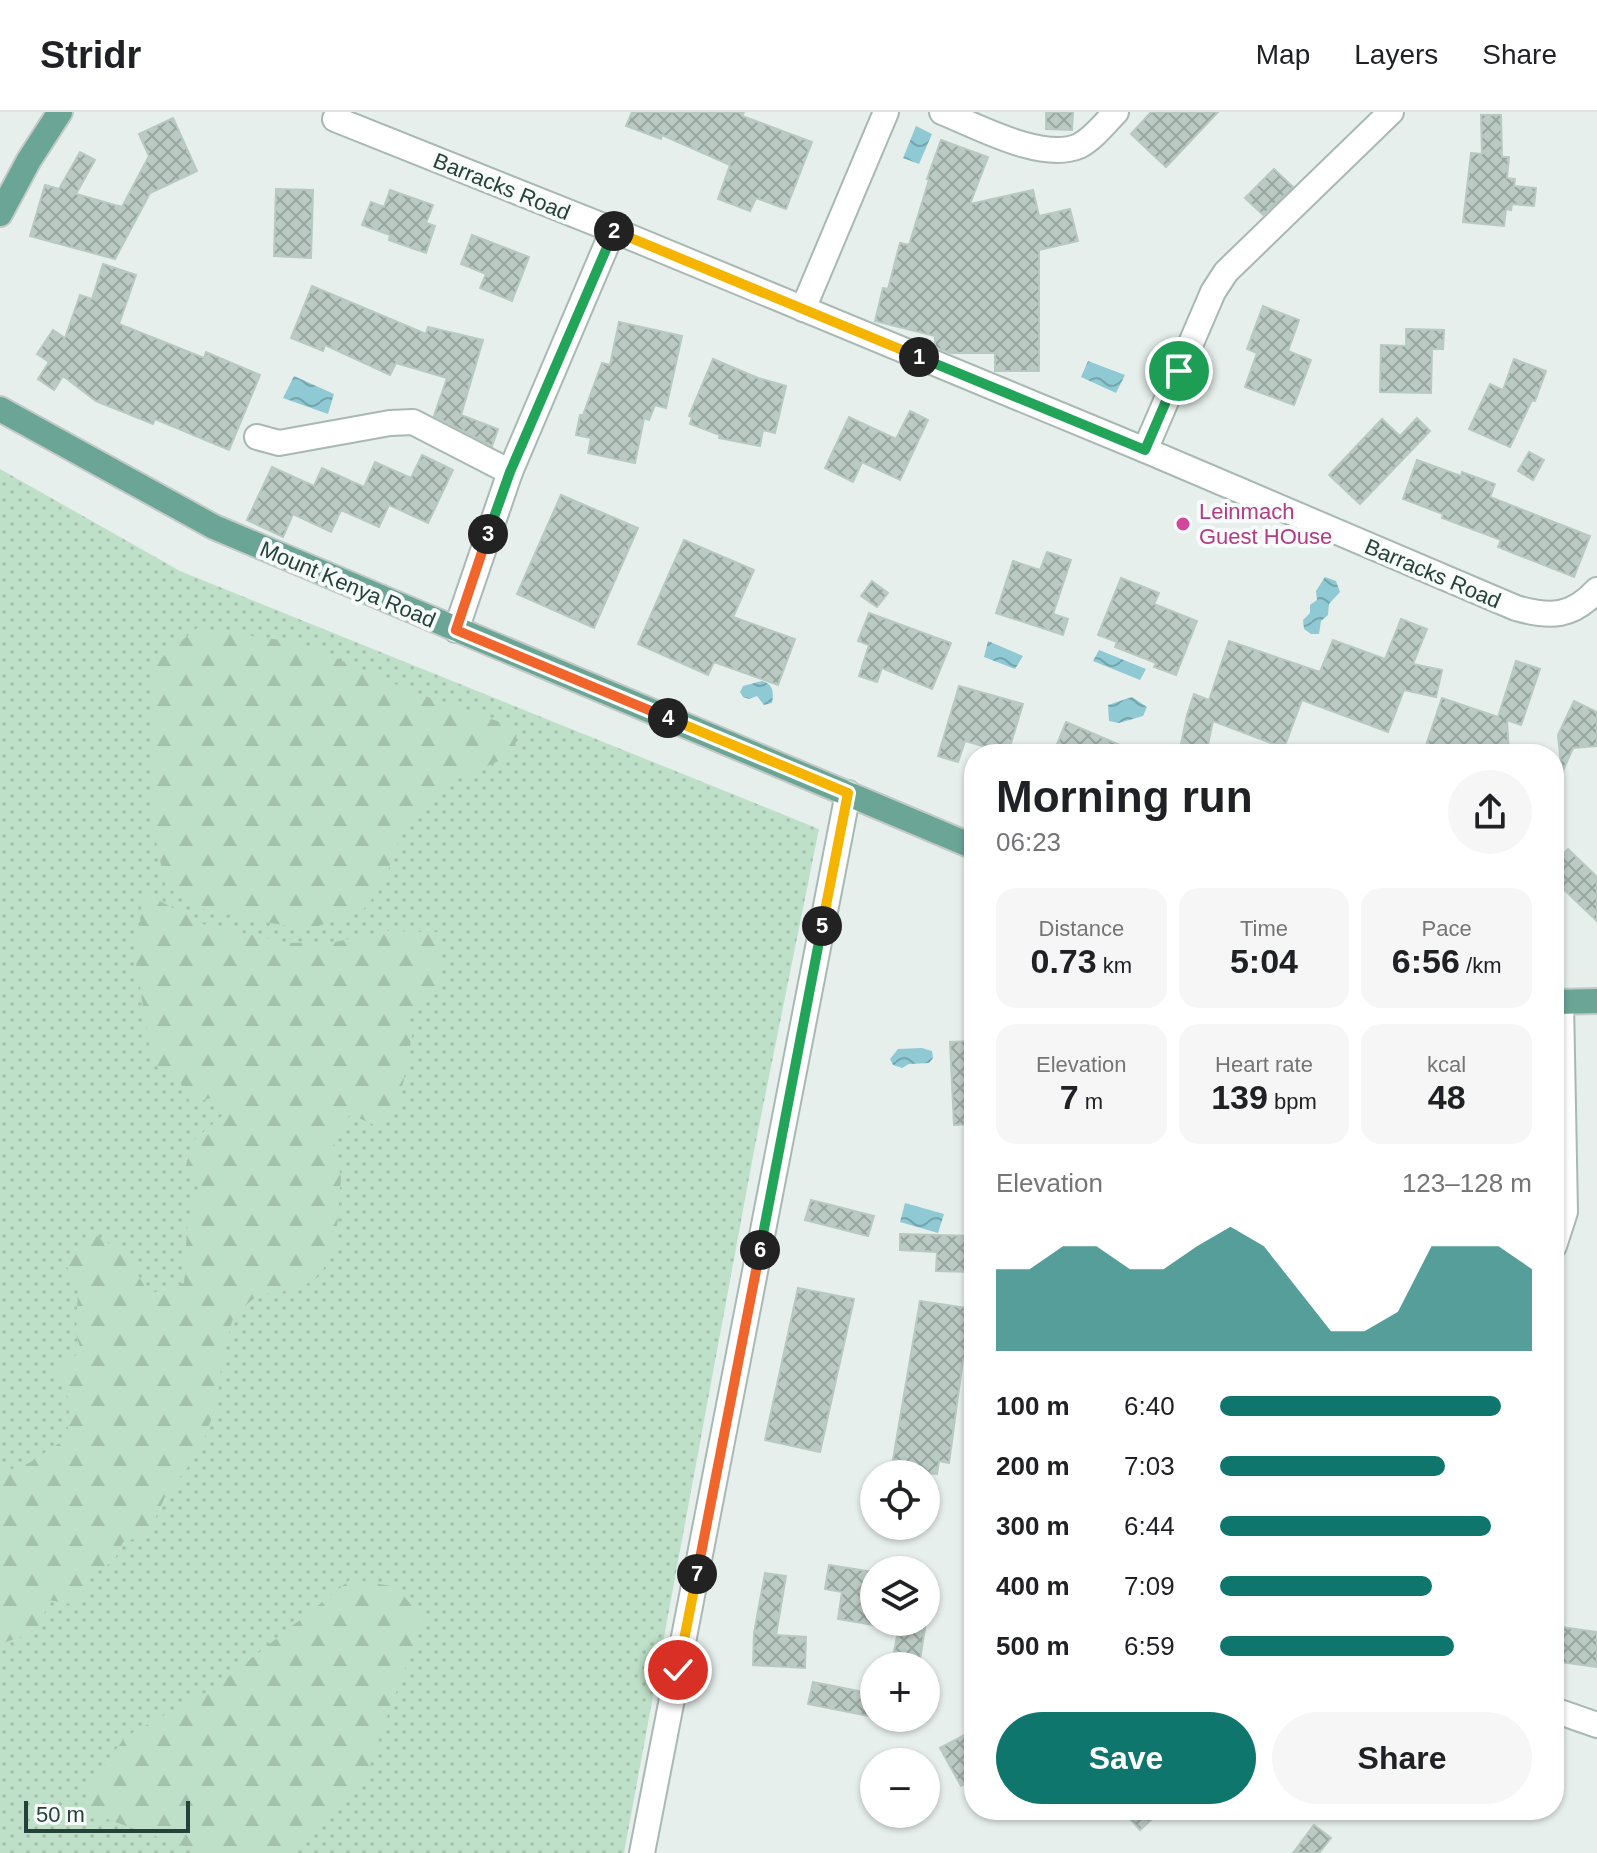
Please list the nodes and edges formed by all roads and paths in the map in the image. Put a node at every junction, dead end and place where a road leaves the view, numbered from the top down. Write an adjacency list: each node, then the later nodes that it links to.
1 (60, 112): 7 (main road)
2 (886, 112): 9 (street)
3 (942, 112): 4 (street)
4 (1116, 112)
5 (1391, 112): 12 (street)
6 (335, 119): 8 (street, Barracks Road)
7 (0, 214)
8 (613, 230): 9 (street, Barracks Road); 13 (street)
9 (803, 309): 12 (street, Barracks Road)
10 (0, 409): 15 (main road, Mount Kenya Road)
11 (257, 437): 13 (street)
12 (1145, 450): 14 (street, Barracks Road)
13 (510, 472): 15 (street)
14 (1597, 590)
15 (456, 630): 16 (main road, Mount Kenya Road)
16 (848, 793): 17 (main road, Mount Kenya Road); 24 (street)
17 (964, 843)
18 (1597, 1001): 19 (main road)
19 (1564, 1002)
20 (1564, 1182): 21 (street)
21 (1564, 1215)
22 (1564, 1713): 23 (street)
23 (1597, 1725)
24 (642, 1853)

